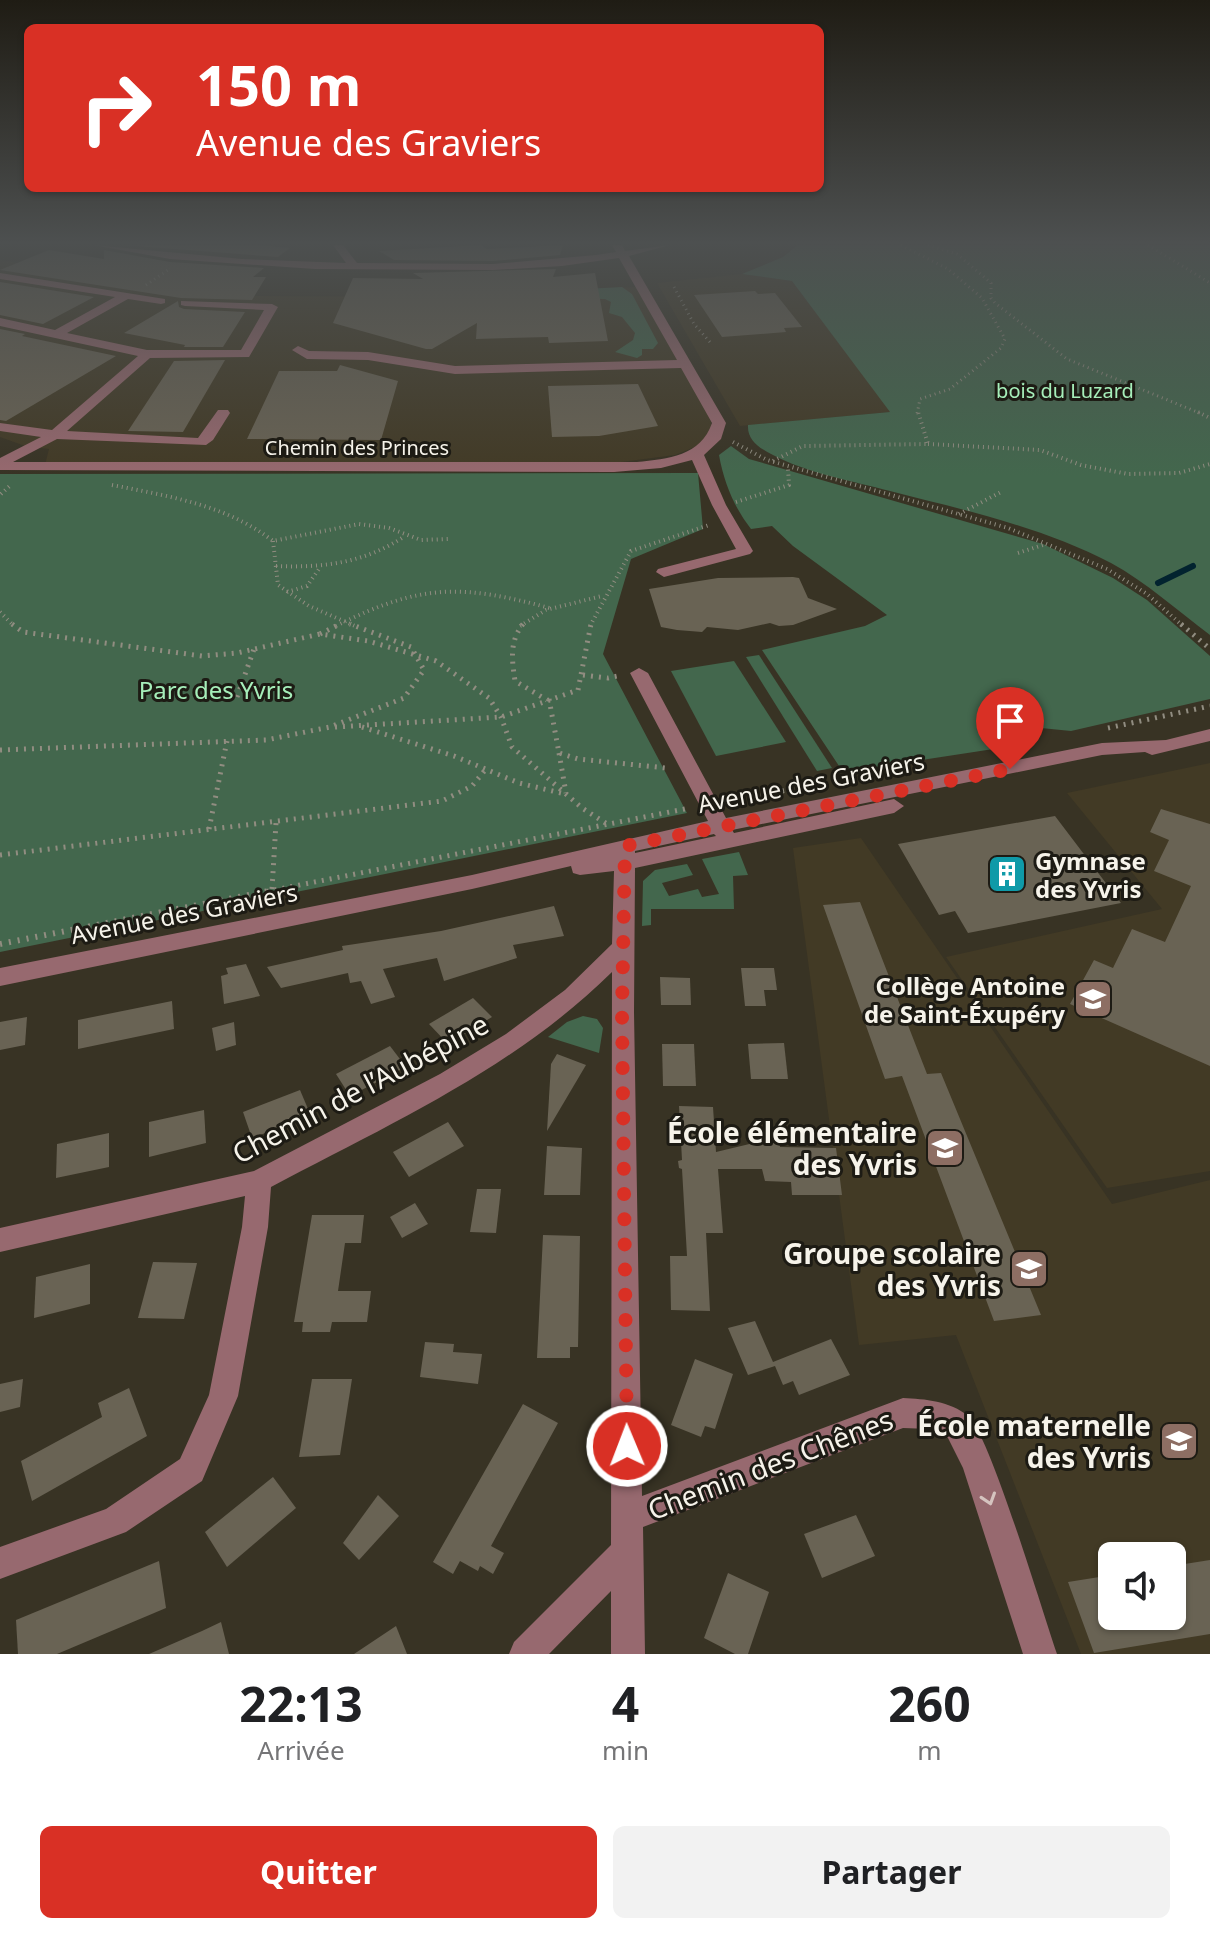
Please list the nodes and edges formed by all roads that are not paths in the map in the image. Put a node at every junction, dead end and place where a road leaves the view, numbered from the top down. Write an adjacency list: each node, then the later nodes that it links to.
1 (0, 322): 5 (street)
2 (78, 322): 5 (street)
3 (263, 322): 7 (street)
4 (661, 322): 9 (street)
5 (57, 334): 7 (street)
6 (306, 350): 10 (street)
7 (147, 354): 14 (street)
8 (703, 358): 9 (street)
9 (684, 362): 10 (street); 15 (street)
10 (461, 370): 11 (street)
11 (450, 381)
12 (223, 413): 14 (street)
13 (0, 427): 14 (street)
14 (55, 435): 16 (street); 17 (street)
15 (703, 451): 17 (street, Chemin des Princes); 18 (street)
16 (0, 465): 17 (street, Chemin des Princes)
17 (45, 465)
18 (664, 572)
19 (639, 673): 21 (street)
20 (1210, 735): 21 (street, Avenue des Graviers)
21 (724, 833): 22 (street, Avenue des Graviers)
22 (624, 854): 23 (street); 24 (street, Avenue des Graviers)
23 (623, 947): 25 (street, Chemin de l’Aubépine); 27 (street)
24 (0, 977)
25 (259, 1181): 26 (street, Chemin de l’Aubépine); 29 (street)
26 (0, 1240)
27 (626, 1518): 28 (street); 32 (street, Chemin des Chênes, one-way to 32)
28 (626, 1553): 30 (street); 31 (street)
29 (0, 1563)
30 (526, 1654)
31 (628, 1654)
32 (1040, 1654)

